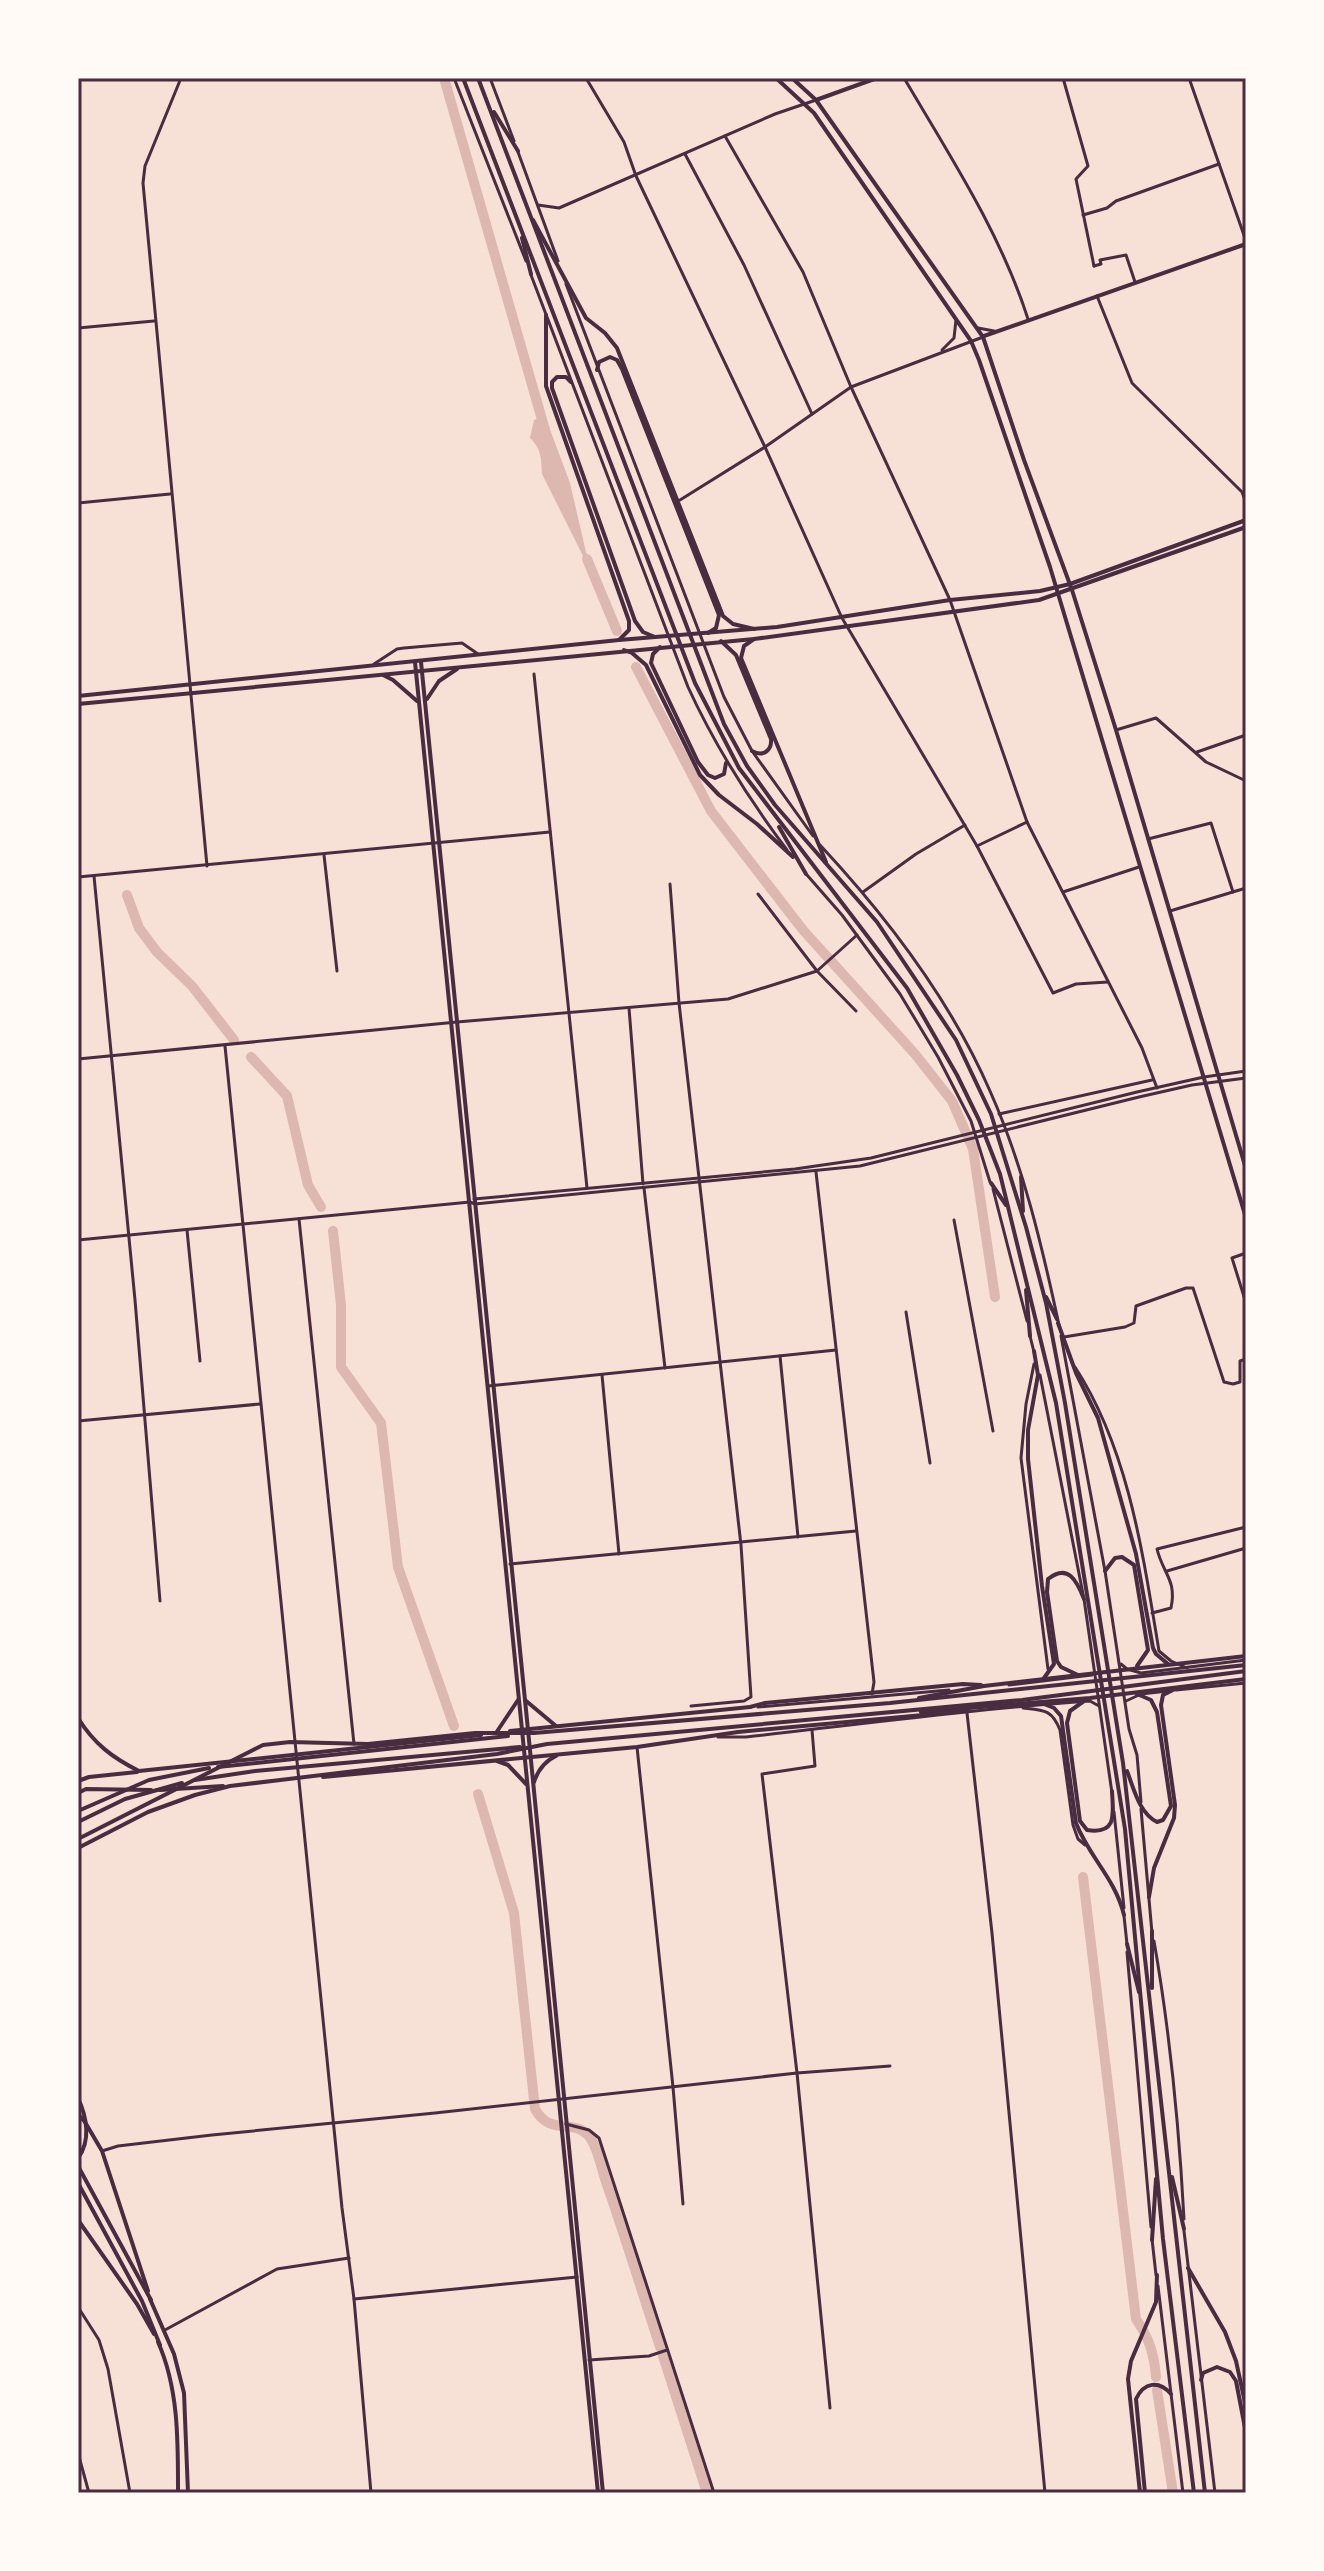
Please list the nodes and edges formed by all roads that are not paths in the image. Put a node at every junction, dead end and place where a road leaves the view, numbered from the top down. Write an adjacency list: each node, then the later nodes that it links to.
1 (181, 78): 33 (street)
2 (454, 78): 27 (street)
3 (463, 78): 24 (main road)
4 (478, 78): 14 (main road)
5 (490, 78): 17 (street)
6 (586, 78): 20 (street)
7 (776, 78): 15 (main road)
8 (792, 78): 13 (main road)
9 (877, 78): 13 (main road)
10 (904, 78): 32 (street)
11 (1063, 78): 23 (street)
12 (1189, 78): 19 (street)
13 (816, 100): 15 (street); 35 (main road)
14 (487, 101): 17 (main road); 22 (main road)
15 (805, 104): 16 (street); 31 (main road)
16 (725, 136): 18 (street); 42 (street)
17 (518, 151): 21 (street)
18 (685, 154): 20 (street); 43 (street)
19 (1219, 164): 23 (street); 25 (street)
20 (636, 176): 21 (street); 44 (street)
21 (538, 205): 26 (street)
22 (526, 208): 26 (main road); 99 (main road)
23 (1083, 215): 28 (street)
24 (518, 220): 27 (main road); 86 (main road)
25 (1246, 243): 28 (main road)
26 (560, 267): 40 (street); 58 (main road)
27 (531, 274): 30 (street)
28 (1135, 282): 29 (main road)
29 (1097, 295): 32 (main road); 48 (street)
30 (546, 315): 41 (street); 62 (main road)
31 (956, 320): 38 (main road); 39 (street)
32 (1028, 320): 36 (main road)
33 (154, 321): 34 (street); 45 (street)
34 (78, 328)
35 (977, 328): 36 (street); 37 (main road)
36 (1006, 328): 37 (main road)
37 (983, 337): 38 (street); 51 (main road)
38 (971, 341): 39 (street); 52 (main road)
39 (935, 355): 42 (street)
40 (597, 370): 59 (main road); 82 (street)
41 (571, 382): 60 (main road); 84 (street)
42 (851, 387): 43 (street); 54 (street)
43 (812, 414): 44 (street)
44 (765, 447): 46 (street); 56 (street)
45 (171, 494): 47 (street); 74 (street)
46 (680, 500)
47 (78, 503)
48 (1246, 503)
49 (1246, 520): 51 (main road)
50 (1246, 527): 51 (main road)
51 (1071, 587): 52 (main road); 53 (main road); 80 (main road)
52 (1055, 588): 53 (main road); 54 (main road)
53 (1058, 595): 55 (main road); 98 (main road)
54 (950, 600): 55 (street); 56 (main road)
55 (953, 610): 57 (main road); 87 (street)
56 (842, 618): 57 (street); 58 (main road)
57 (847, 626): 61 (main road); 88 (street)
58 (754, 629): 59 (main road)
59 (708, 633): 60 (main road)
60 (655, 637): 62 (main road)
61 (754, 639): 63 (main road); 91 (main road)
62 (619, 640): 66 (main road)
63 (721, 641): 64 (main road); 82 (main road)
64 (660, 647): 65 (main road); 84 (main road)
65 (624, 650): 69 (main road); 96 (main road)
66 (481, 656): 67 (main road); 68 (street)
67 (418, 662): 68 (main road); 70 (main road); 71 (main road)
68 (370, 667): 74 (main road)
69 (459, 667): 70 (main road); 77 (main road)
70 (422, 671): 71 (main road); 77 (main road)
71 (416, 672): 73 (main road); 78 (main road)
72 (534, 674): 89 (street)
73 (381, 675): 75 (main road); 78 (main road)
74 (190, 684): 75 (street); 76 (main road)
75 (190, 692): 79 (main road); 97 (street)
76 (78, 696)
77 (426, 702): 93 (main road)
78 (419, 703): 92 (main road)
79 (78, 704)
80 (1116, 730): 83 (street); 90 (main road)
81 (1246, 735): 83 (street)
82 (752, 751): 91 (street)
83 (1195, 753): 85 (street)
84 (726, 763): 96 (street)
85 (1246, 781)
86 (772, 814): 100 (main road); 139 (main road)
87 (1027, 822): 94 (street); 106 (street)
88 (965, 825): 94 (street); 105 (street)
89 (550, 832): 93 (street); 117 (street)
90 (1148, 839): 107 (street); 109 (main road)
91 (818, 843): 99 (main road); 105 (street)
92 (433, 845): 93 (street); 95 (street); 118 (main road)
93 (440, 845): 118 (main road)
94 (977, 846): 113 (street)
95 (324, 855): 97 (street); 111 (street)
96 (793, 857): 100 (street)
97 (207, 866): 101 (street)
98 (1141, 867): 106 (street); 123 (main road)
99 (829, 868): 140 (main road)
100 (806, 874): 110 (street)
101 (94, 876): 102 (street); 120 (street)
102 (78, 877)
103 (670, 884): 114 (street)
104 (1246, 888): 107 (street)
105 (863, 892): 130 (street)
106 (1063, 892): 113 (street)
107 (1233, 892): 109 (street)
108 (758, 894): 112 (street)
109 (1170, 911): 124 (main road)
110 (857, 935): 112 (street); 135 (street)
111 (337, 971)
112 (817, 971): 114 (street); 116 (street)
113 (1108, 982): 126 (street)
114 (679, 1003): 115 (street); 134 (street)
115 (629, 1008): 117 (street); 136 (street)
116 (856, 1011)
117 (569, 1013): 118 (street); 137 (street)
118 (454, 1022): 119 (street); 138 (main road)
119 (225, 1046): 120 (street); 144 (street)
120 (111, 1056): 121 (street); 146 (street)
121 (78, 1059)
122 (1246, 1071): 124 (street)
123 (1204, 1077): 124 (street); 127 (main road); 128 (street)
124 (1219, 1078): 125 (street); 127 (street); 131 (main road)
125 (1246, 1078)
126 (1153, 1080): 128 (street); 130 (street)
127 (1206, 1083): 129 (street); 142 (main road)
128 (1157, 1088): 129 (street)
129 (1138, 1095): 132 (street); 134 (street)
130 (999, 1114): 133 (street)
131 (1246, 1169)
132 (816, 1172): 134 (street); 156 (street)
133 (1021, 1177): 140 (main road); 153 (street)
134 (700, 1181): 136 (street); 162 (street)
135 (991, 1183): 139 (main road); 154 (street)
136 (643, 1186): 137 (street); 138 (street); 163 (street)
137 (587, 1188): 138 (street)
138 (473, 1202): 141 (street); 165 (main road)
139 (1010, 1212): 149 (main road)
140 (1023, 1217): 150 (main road)
141 (299, 1218): 144 (street); 219 (street)
142 (1246, 1218)
143 (954, 1220): 169 (street)
144 (244, 1225): 145 (street); 166 (street)
145 (187, 1230): 146 (street); 161 (street)
146 (129, 1236): 147 (street); 167 (street)
147 (78, 1240)
148 (1246, 1253): 151 (street)
149 (1025, 1276): 154 (main road); 244 (main road)
150 (1042, 1290): 153 (main road); 224 (main road)
151 (1246, 1303)
152 (906, 1312): 170 (street)
153 (1058, 1321): 155 (main road); 178 (street)
154 (1030, 1336): 157 (street)
155 (1064, 1337): 159 (main road); 160 (street)
156 (836, 1350): 158 (street); 172 (street)
157 (1035, 1354): 180 (street); 191 (main road); 192 (street)
158 (780, 1356): 162 (street); 173 (street)
159 (1070, 1358): 182 (street); 185 (main road)
160 (1246, 1359)
161 (200, 1361)
162 (721, 1362): 163 (street); 174 (street)
163 (665, 1368): 164 (street)
164 (602, 1375): 165 (street); 176 (street)
165 (491, 1386): 177 (main road)
166 (260, 1404): 167 (street); 220 (street)
167 (145, 1415): 168 (street); 181 (street)
168 (78, 1421)
169 (993, 1431)
170 (930, 1463)
171 (1246, 1527): 179 (street)
172 (856, 1531): 173 (street); 197 (street)
173 (798, 1537): 174 (street)
174 (740, 1543): 176 (street); 203 (street)
175 (1246, 1548): 179 (street)
176 (619, 1554): 177 (street)
177 (509, 1564): 199 (main road)
178 (1105, 1571): 184 (street); 186 (main road)
179 (1167, 1571): 182 (street)
180 (1084, 1599): 189 (street); 190 (main road)
181 (160, 1601)
182 (1152, 1613): 187 (street)
183 (1246, 1660): 185 (main road); 187 (street); 201 (main road)
184 (1121, 1663): 187 (street); 200 (street)
185 (1168, 1664): 186 (main road)
186 (1135, 1667): 190 (main road)
187 (1187, 1668)
188 (1246, 1671): 209 (main road)
189 (1095, 1673): 192 (street); 207 (street)
190 (1080, 1676): 191 (main road)
191 (1040, 1680): 194 (main road)
192 (1049, 1681): 197 (street)
193 (1246, 1681): 195 (main road); 200 (street)
194 (992, 1685): 201 (main road); 204 (main road)
195 (1178, 1687): 196 (main road); 232 (main road)
196 (1135, 1693): 198 (main road); 232 (main road)
197 (872, 1697): 204 (street)
198 (1090, 1698): 202 (main road); 236 (main road)
199 (522, 1700): 211 (main road); 212 (main road); 214 (main road)
200 (1126, 1701): 233 (street)
201 (890, 1703): 215 (main road)
202 (1042, 1703): 205 (main road); 236 (main road)
203 (691, 1706)
204 (750, 1707): 211 (main road)
205 (982, 1707): 209 (main road); 216 (main road)
206 (1011, 1707): 207 (street); 208 (street); 239 (street)
207 (1100, 1707): 230 (street)
208 (967, 1713): 213 (street); 291 (street)
209 (863, 1715): 217 (main road)
210 (78, 1718): 225 (main road)
211 (558, 1727): 212 (main road)
212 (525, 1730): 214 (main road); 222 (main road)
213 (812, 1730): 216 (street); 247 (street)
214 (496, 1733): 219 (main road)
215 (534, 1733): 234 (main road); 237 (main road)
216 (710, 1737): 218 (main road)
217 (547, 1744): 235 (main road); 238 (main road)
218 (637, 1747): 221 (main road); 248 (street)
219 (355, 1748): 220 (main road)
220 (296, 1753): 225 (main road); 226 (street)
221 (558, 1755): 222 (main road); 228 (main road)
222 (528, 1757): 223 (main road); 228 (main road)
223 (497, 1761): 226 (main road); 228 (main road)
224 (1123, 1763): 233 (main road); 245 (main road)
225 (139, 1771): 227 (main road)
226 (299, 1779): 229 (main road); 253 (street)
227 (78, 1784): 229 (main road)
228 (530, 1785): 250 (main road)
229 (86, 1789): 231 (main road)
230 (1112, 1791): 236 (main road); 241 (street)
231 (78, 1793)
232 (1173, 1805): 233 (main road); 240 (main road)
233 (1141, 1807): 240 (street)
234 (78, 1811)
235 (78, 1822)
236 (1078, 1822): 239 (main road)
237 (78, 1839)
238 (78, 1848)
239 (1089, 1848): 241 (main road)
240 (1149, 1897): 242 (street)
241 (1124, 1915): 243 (street)
242 (1152, 1931): 245 (main road); 263 (street)
243 (1127, 1944): 244 (main road); 264 (street)
244 (1143, 2006): 257 (main road)
245 (1152, 2010): 256 (main road)
246 (890, 2066): 247 (street)
247 (797, 2073): 248 (street); 280 (street)
248 (673, 2087): 250 (street); 261 (street)
249 (78, 2098): 252 (main road)
250 (561, 2098): 253 (street); 254 (main road)
251 (78, 2114): 252 (main road)
252 (85, 2122): 255 (main road); 258 (main road)
253 (334, 2122): 255 (street); 265 (street)
254 (565, 2127): 268 (main road); 274 (street)
255 (102, 2151): 270 (main road)
256 (1167, 2156): 263 (main road); 295 (main road)
257 (1156, 2157): 264 (main road); 294 (main road)
258 (78, 2158)
259 (78, 2166): 270 (main road)
260 (78, 2183): 273 (main road)
261 (683, 2204)
262 (78, 2220): 273 (main road)
263 (1184, 2229): 266 (street)
264 (1152, 2240): 267 (street)
265 (349, 2258): 269 (street); 272 (street)
266 (1188, 2268): 276 (street); 277 (main road)
267 (1157, 2275): 278 (street); 292 (main road)
268 (580, 2277): 269 (street); 275 (main road)
269 (354, 2299): 283 (street)
270 (151, 2300): 272 (main road)
271 (78, 2307): 285 (street)
272 (164, 2330): 287 (main road)
273 (160, 2345): 286 (main road)
274 (667, 2350): 275 (street); 290 (street)
275 (588, 2361): 289 (main road)
276 (1201, 2380): 277 (main road); 296 (street)
277 (1241, 2392): 279 (main road); 281 (main road)
278 (1171, 2394): 292 (main road); 293 (street)
279 (1246, 2407)
280 (830, 2408)
281 (1246, 2433)
282 (78, 2453): 284 (street)
283 (371, 2492): 288 (street)
284 (89, 2493)
285 (130, 2493)
286 (178, 2493)
287 (188, 2493)
288 (355, 2493)
289 (600, 2493)
290 (714, 2493)
291 (1045, 2493)
292 (1142, 2493)
293 (1183, 2493)
294 (1194, 2493)
295 (1205, 2493)
296 (1215, 2493)

